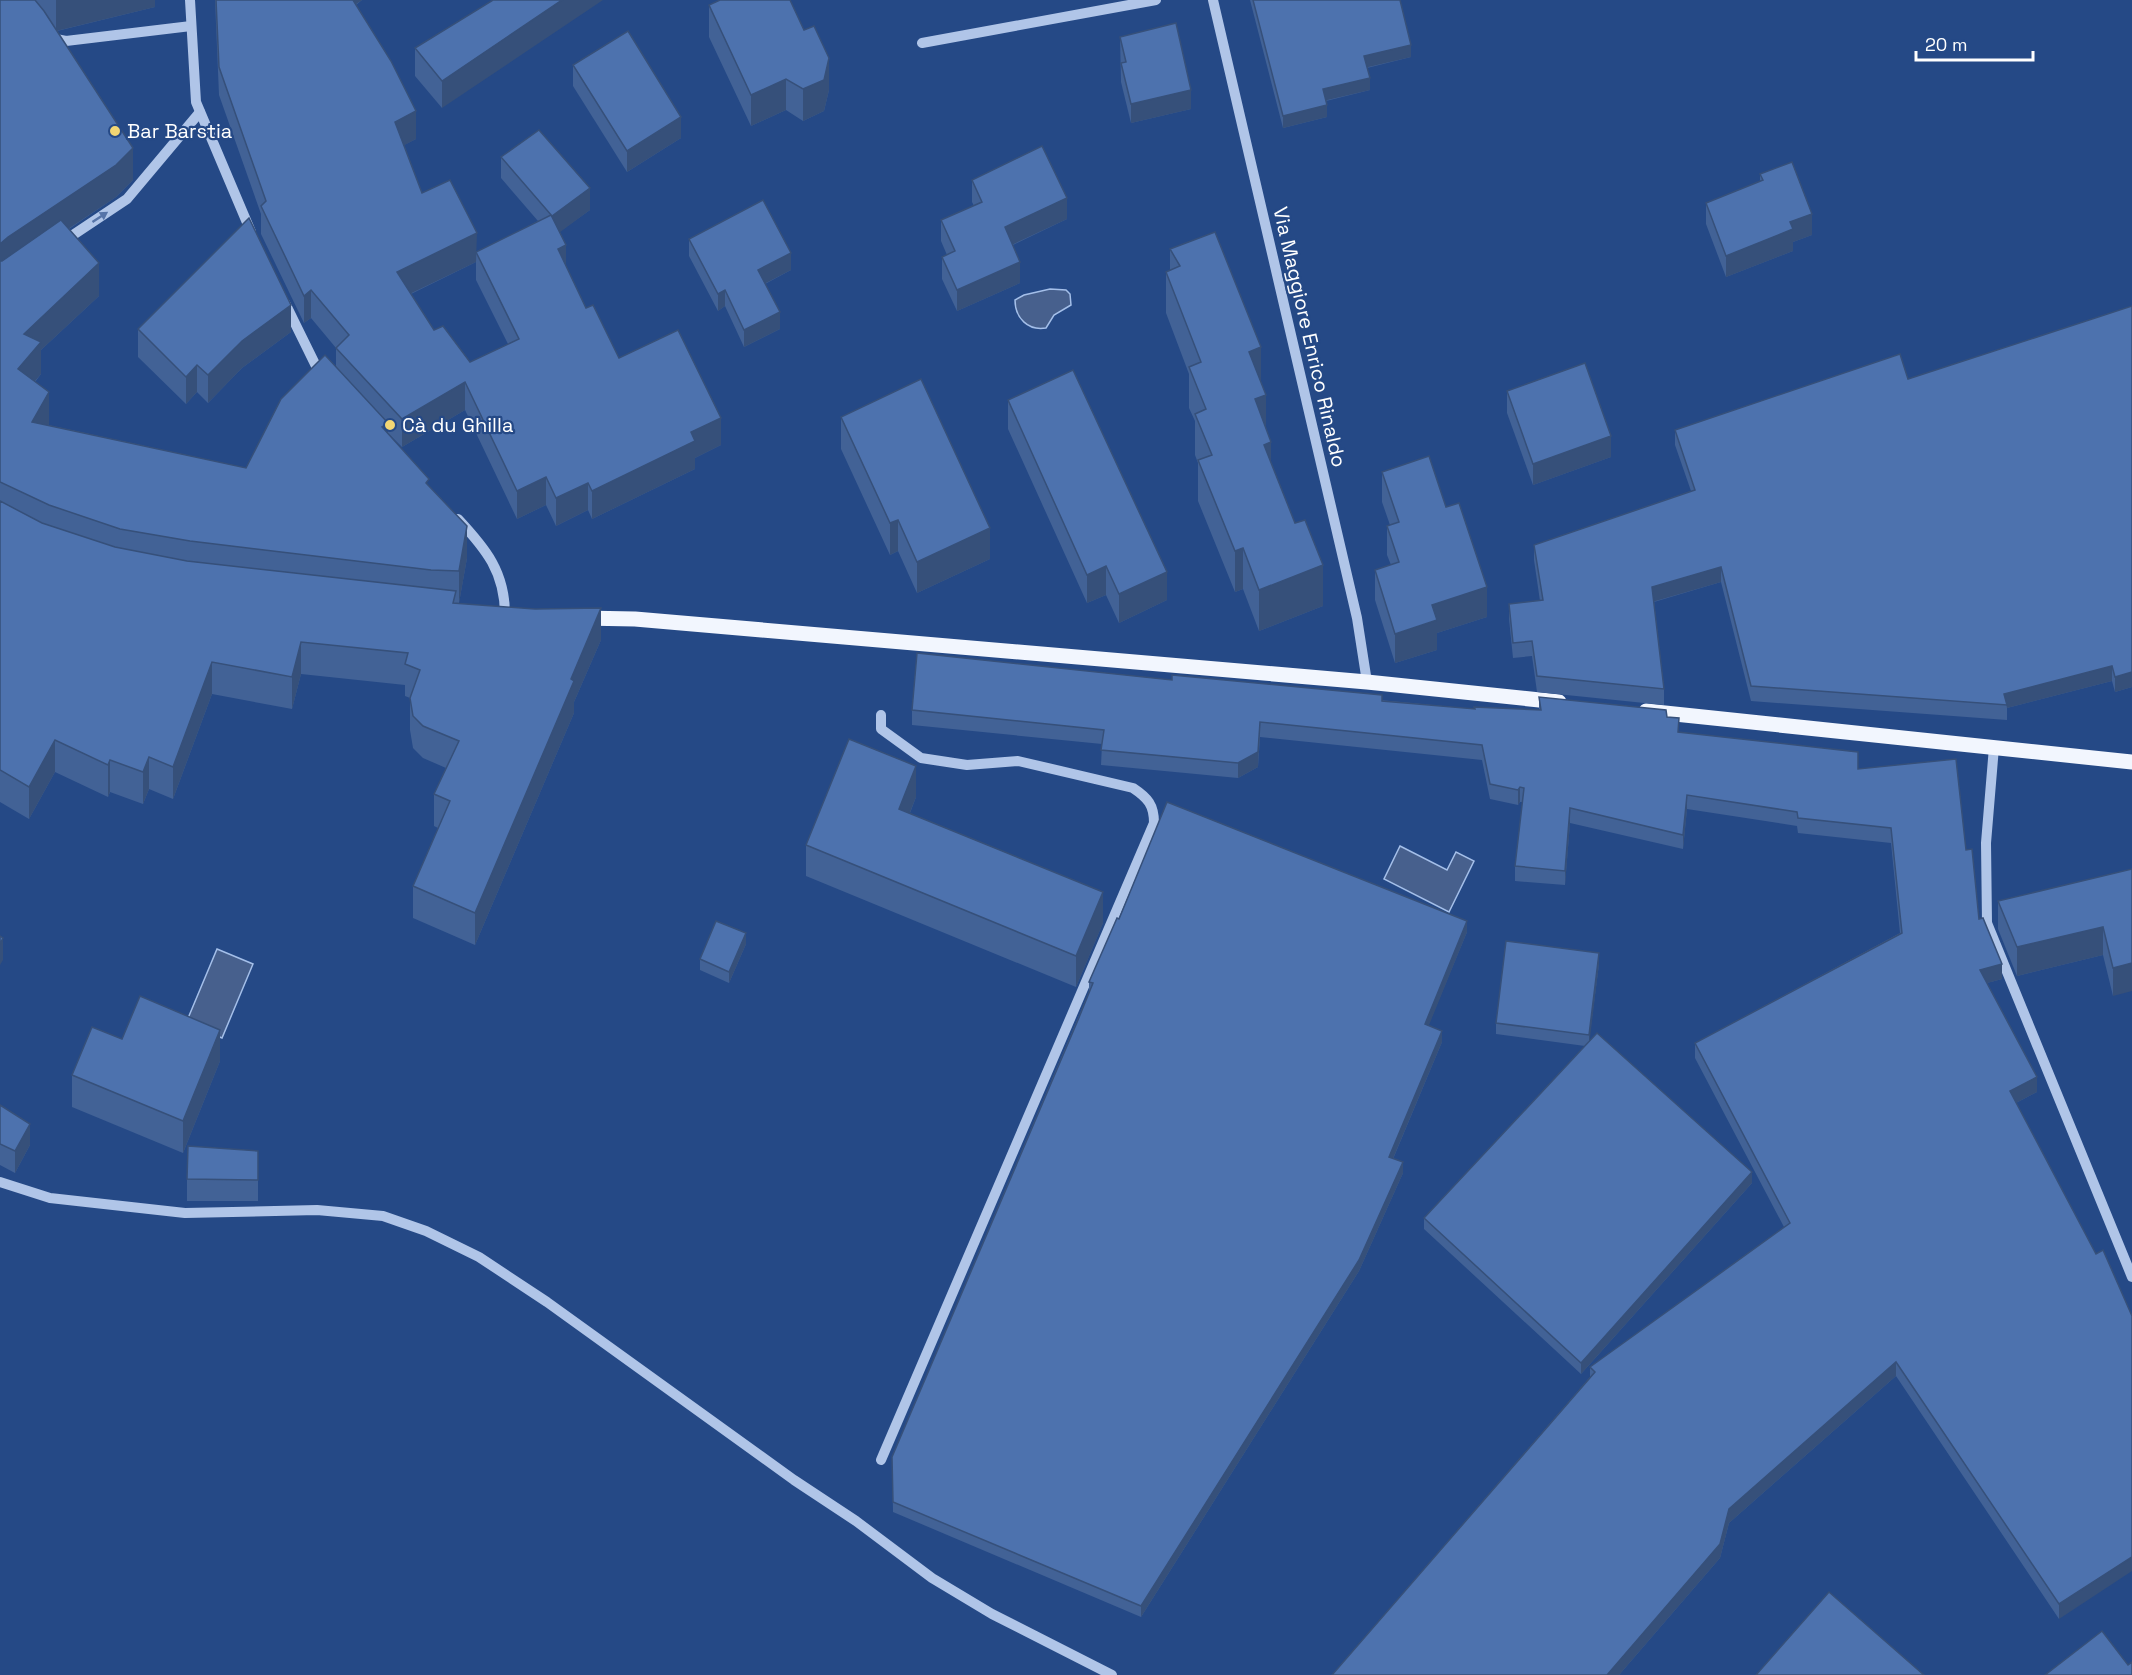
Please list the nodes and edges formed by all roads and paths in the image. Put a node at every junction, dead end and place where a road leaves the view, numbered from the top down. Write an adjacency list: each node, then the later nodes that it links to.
1 (190, 0): 4 (street)
2 (1156, 0): 6 (street)
3 (1213, 0): 15 (street, Via Maggiore Enrico Rinaldo)
4 (190, 26): 5 (street); 7 (street)
5 (42, 31)
6 (922, 43)
7 (200, 112): 8 (street); 9 (street, one-way to 7)
8 (255, 240)
9 (50, 250)
10 (281, 293): 11 (street)
11 (332, 383)
12 (448, 509): 13 (street)
13 (505, 615)
14 (564, 617): 15 (main road)
15 (1367, 682): 16 (main road)
16 (1580, 704)
17 (1627, 709): 19 (main road)
18 (880, 715): 23 (street)
19 (1994, 747): 20 (main road); 22 (street)
20 (2132, 762)
21 (0, 1182): 24 (street)
22 (2132, 1277)
23 (881, 1460)
24 (1112, 1675)

